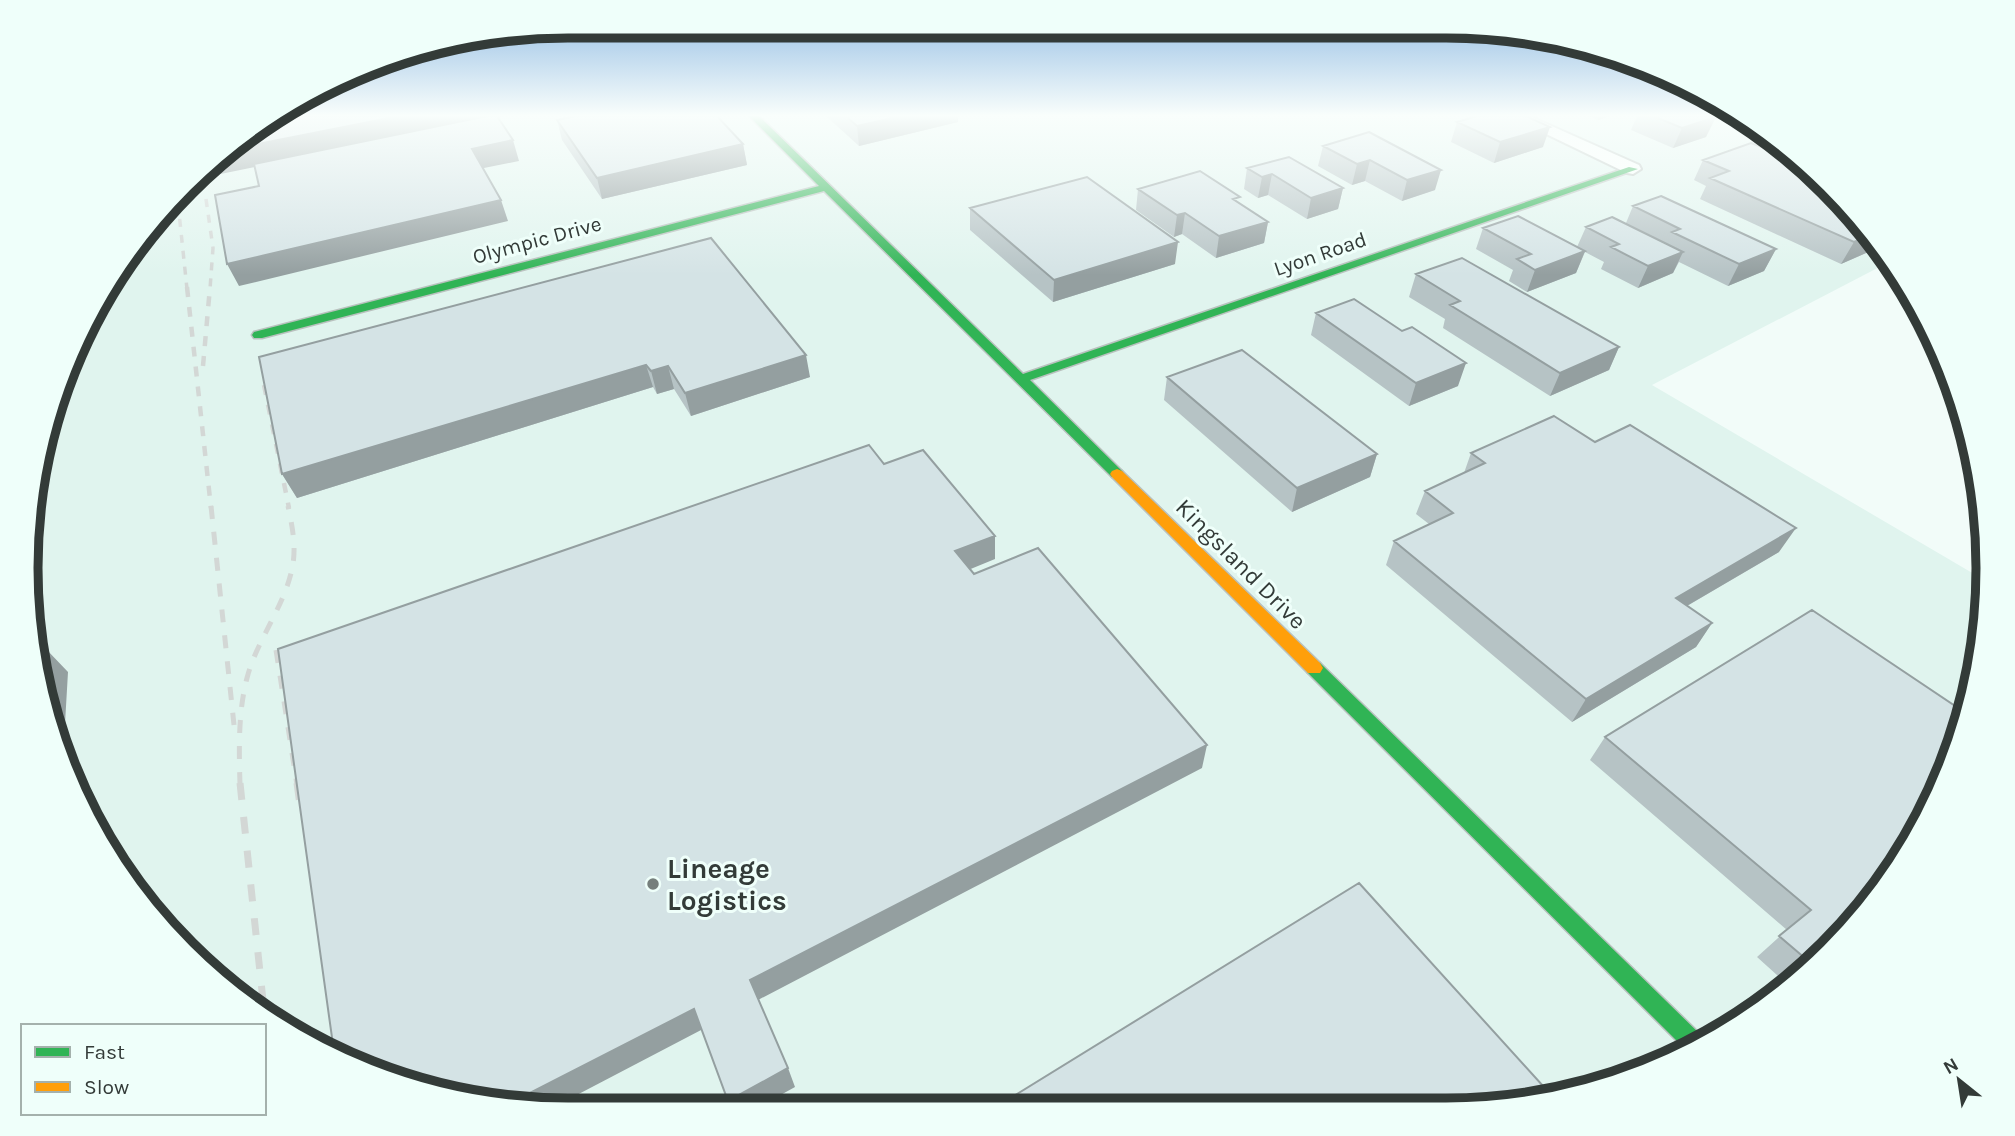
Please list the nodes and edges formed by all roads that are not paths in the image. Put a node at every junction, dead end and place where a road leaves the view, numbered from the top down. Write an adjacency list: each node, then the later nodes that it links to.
1 (808, 169): 3 (street, Kingsland Drive)
2 (1633, 169): 5 (street, Lyon Road)
3 (826, 187): 4 (street, Olympic Drive); 5 (street, Kingsland Drive)
4 (258, 335)
5 (1021, 379): 6 (street, Kingsland Drive)
6 (1690, 1038)

